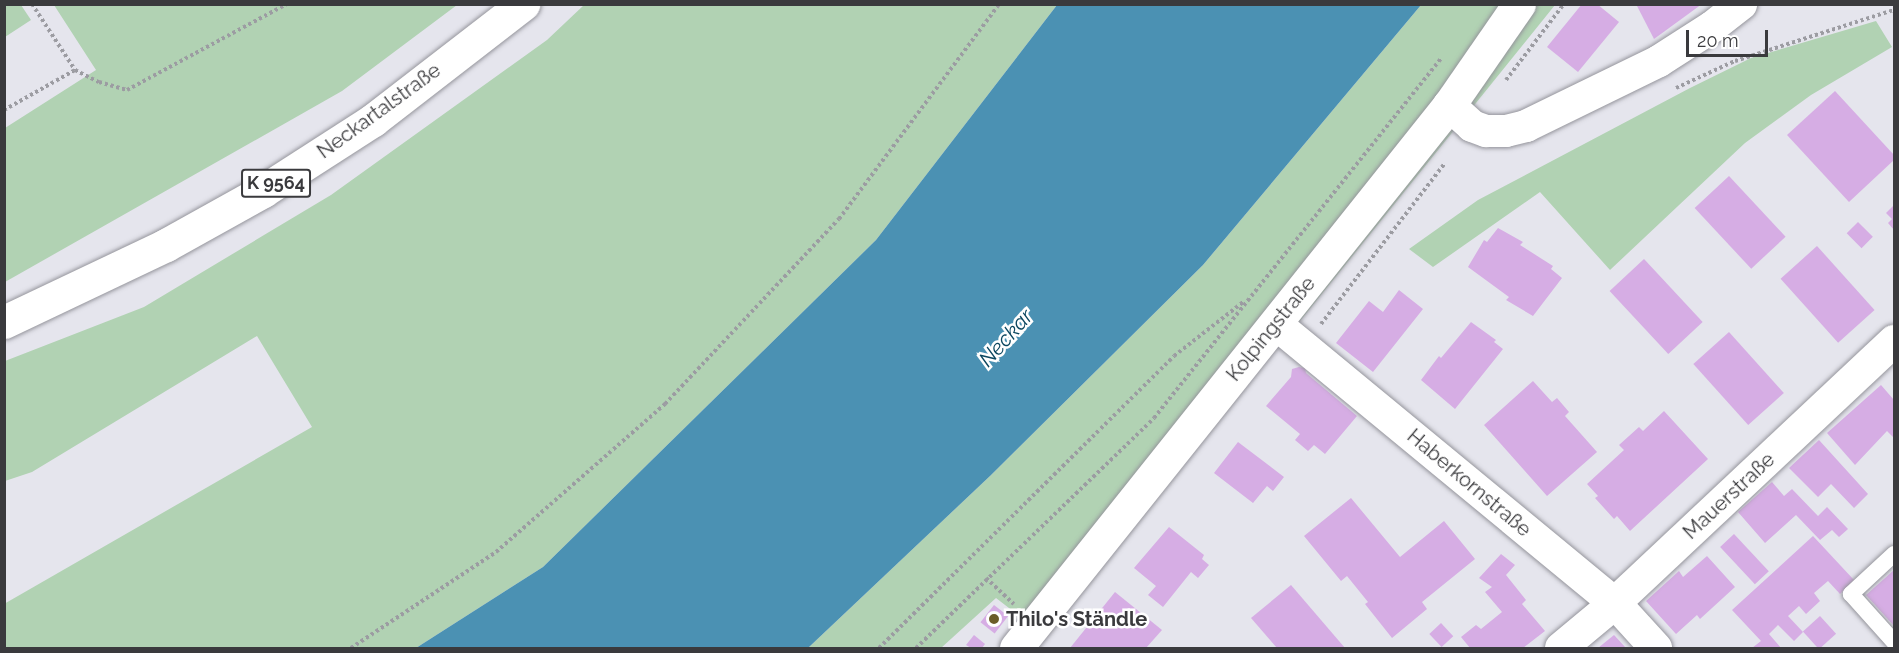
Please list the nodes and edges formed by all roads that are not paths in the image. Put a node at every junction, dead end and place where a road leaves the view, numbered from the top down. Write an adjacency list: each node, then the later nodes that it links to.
1 (523, 4): 5 (street, Neckartalstraße / K 9564)
2 (1519, 4): 4 (street, Kolpingstraße)
3 (1741, 4): 4 (street)
4 (1449, 105): 6 (street, Kolpingstraße)
5 (4, 322)
6 (1276, 324): 9 (street, Haberkornstraße); 11 (street, Kolpingstraße)
7 (1894, 341): 9 (street, Mauerstraße)
8 (1894, 554): 10 (lane)
9 (1615, 603): 12 (street, Mauerstraße); 13 (street, Haberkornstraße)
10 (1894, 642)
11 (1016, 648)
12 (1561, 648)
13 (1656, 648)

